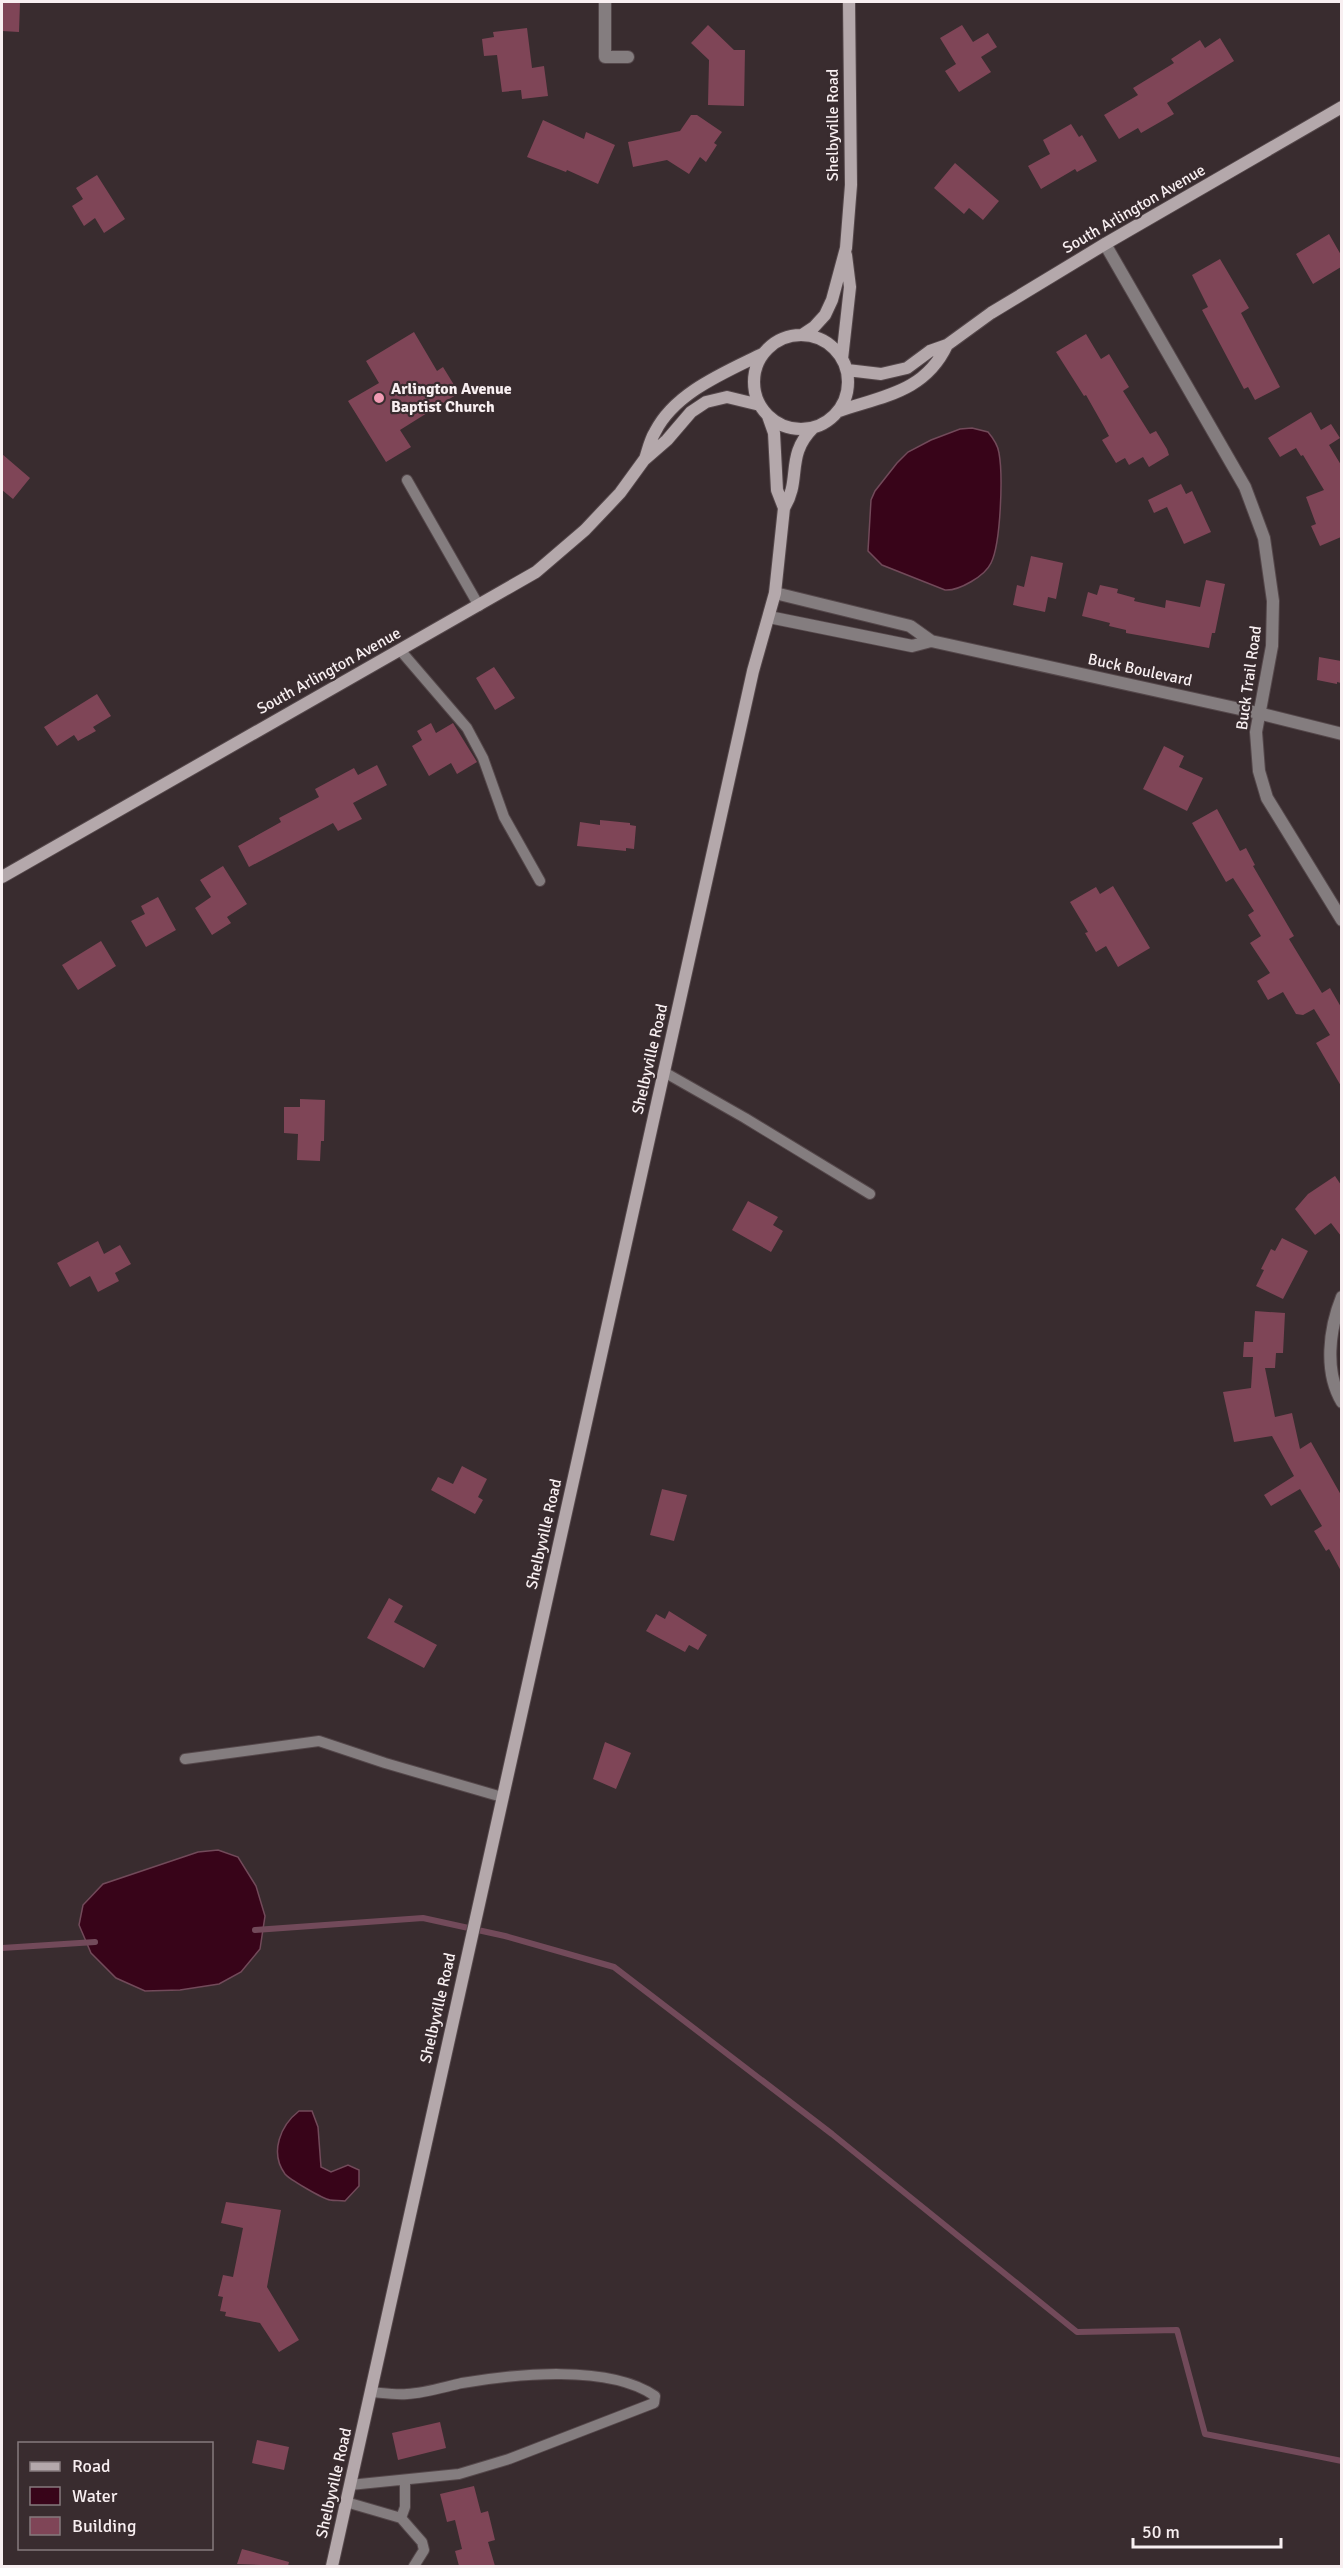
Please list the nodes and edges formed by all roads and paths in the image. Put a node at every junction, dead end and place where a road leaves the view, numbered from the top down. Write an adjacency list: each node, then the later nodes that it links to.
1 (605, 2): 3 (street)
2 (849, 2): 6 (main road, Shelbyville Road)
3 (628, 57)
4 (1341, 107): 5 (main road, South Arlington Avenue)
5 (1105, 244): 8 (main road, South Arlington Avenue); 22 (street, Buck Trail Road)
6 (846, 248): 7 (main road); 10 (main road)
7 (802, 335): 9 (main road); 10 (main road)
8 (947, 345): 10 (main road, South Arlington Avenue); 12 (main road, South Arlington Avenue)
9 (764, 353): 11 (main road); 14 (main road, South Arlington Avenue)
10 (844, 364): 12 (main road)
11 (764, 410): 13 (main road); 14 (main road, South Arlington Avenue); 16 (main road)
12 (839, 411): 13 (main road)
13 (813, 428): 16 (main road)
14 (644, 460): 18 (main road, South Arlington Avenue)
15 (407, 480): 18 (lane)
16 (784, 508): 17 (main road, Shelbyville Road)
17 (775, 593): 19 (main road, Shelbyville Road); 20 (street, Buck Boulevard)
18 (479, 606): 21 (main road, South Arlington Avenue)
19 (769, 617): 20 (street, Buck Boulevard); 27 (main road, Shelbyville Road)
20 (932, 641): 22 (street, Buck Boulevard)
21 (400, 650): 24 (main road, South Arlington Avenue); 25 (lane)
22 (1258, 713): 23 (street, Buck Boulevard); 26 (street, Buck Trail Road)
23 (1341, 734)
24 (2, 877)
25 (540, 881)
26 (1341, 920)
27 (664, 1072): 28 (lane); 32 (main road, Shelbyville Road)
28 (870, 1194)
29 (1341, 1298): 30 (street)
30 (1341, 1402)
31 (185, 1759): 32 (lane)
32 (502, 1797): 33 (main road, Shelbyville Road)
33 (371, 2392): 34 (lane); 35 (main road, Shelbyville Road)
34 (405, 2481): 35 (lane); 37 (lane)
35 (350, 2485): 36 (main road, Shelbyville Road)
36 (346, 2502): 37 (lane); 38 (main road, Shelbyville Road)
37 (401, 2518): 39 (lane)
38 (332, 2566)
39 (414, 2566)

